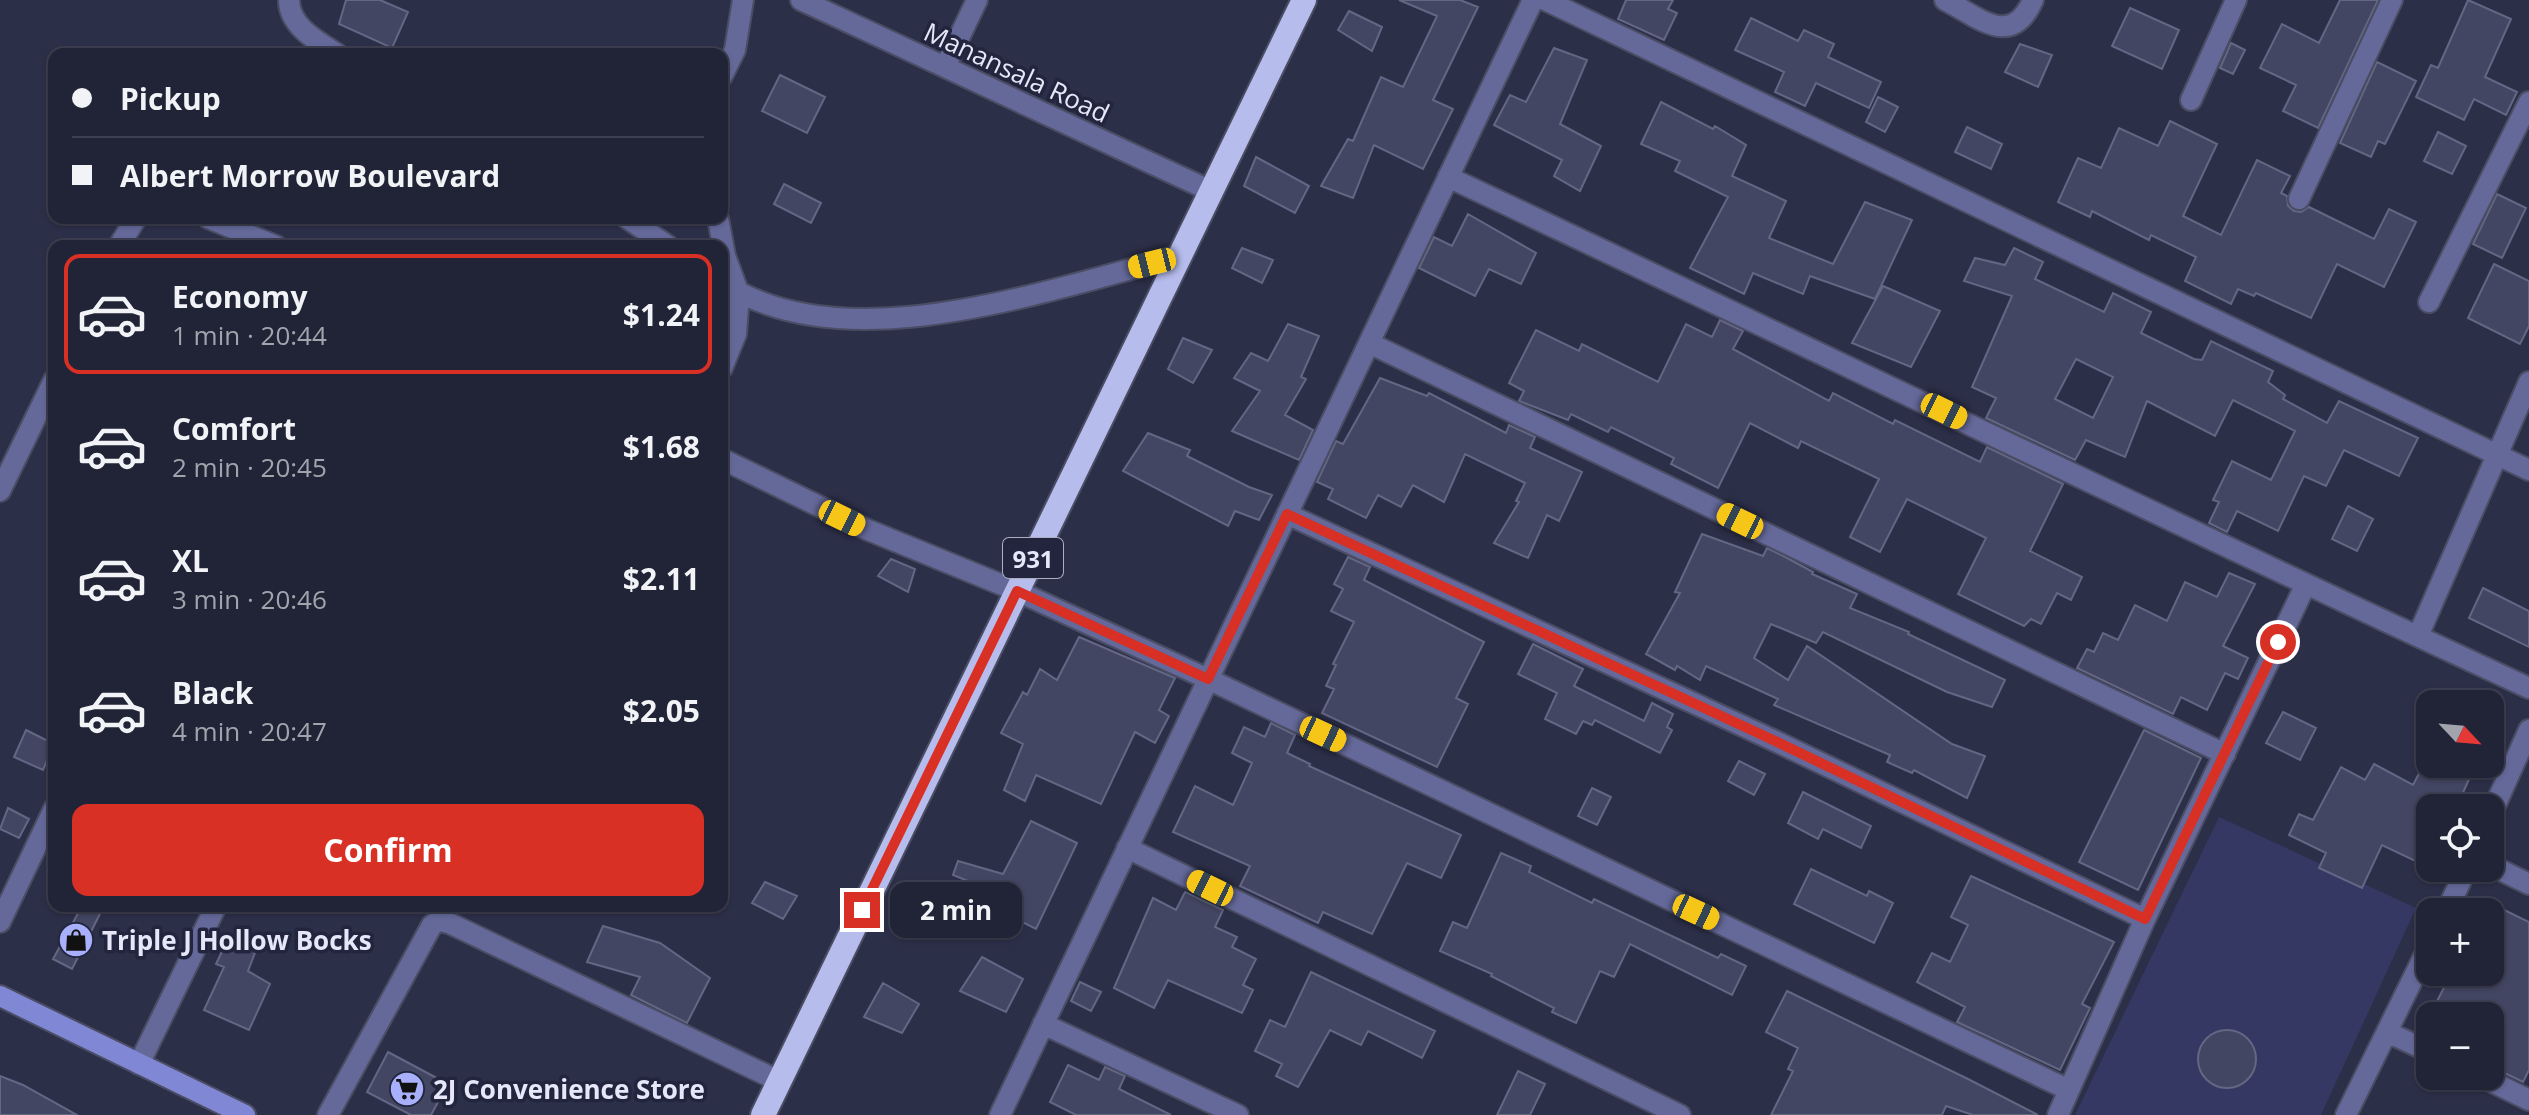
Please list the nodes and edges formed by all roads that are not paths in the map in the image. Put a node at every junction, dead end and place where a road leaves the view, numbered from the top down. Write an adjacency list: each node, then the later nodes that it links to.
1 (289, 0): 12 (street)
2 (743, 0): 13 (street)
3 (801, 0): 14 (street, Manansala Road)
4 (977, 0): 14 (street)
5 (1304, 0): 18 (highway, 931)
6 (1533, 0): 17 (street)
7 (1545, 0): 31 (street)
8 (1945, 0): 9 (street)
9 (2033, 0)
10 (2236, 0): 15 (street)
11 (2392, 0): 19 (street)
12 (328, 48)
13 (728, 64)
14 (945, 67): 18 (street, Manansala Road)
15 (2191, 100)
16 (2529, 102): 26 (street)
17 (1448, 177): 27 (street); 36 (street)
18 (1211, 191): 24 (highway, 931)
19 (2299, 199)
20 (223, 224): 22 (street)
21 (636, 224): 23 (street)
22 (261, 240)
23 (659, 240)
24 (1180, 256): 25 (street); 37 (highway, 931)
25 (731, 288): 28 (street)
26 (2429, 302)
27 (1369, 343): 35 (street); 42 (street)
28 (728, 353)
29 (2529, 382): 31 (street)
30 (48, 392): 34 (street)
31 (2497, 455): 33 (street); 38 (street)
32 (728, 462): 37 (street)
33 (2529, 470)
34 (0, 491)
35 (1287, 514): 39 (street); 49 (street)
36 (2305, 586): 38 (street); 42 (street)
37 (1017, 591): 39 (street); 57 (highway, 931)
38 (2418, 636): 40 (street)
39 (1208, 679): 45 (street); 59 (street)
40 (2529, 688)
41 (2529, 730): 43 (street)
42 (2225, 754): 49 (street)
43 (2500, 794)
44 (48, 822): 50 (street)
45 (1127, 848): 53 (street); 66 (street)
46 (2504, 872): 47 (street)
47 (2529, 884)
48 (213, 912): 56 (street)
49 (2145, 919): 59 (street)
50 (0, 922)
51 (2416, 973): 54 (street)
52 (0, 996): 56 (main road)
53 (1043, 1024): 64 (street); 65 (street)
54 (2387, 1032): 55 (street); 68 (street)
55 (2416, 1045)
56 (139, 1064): 61 (main road)
57 (779, 1081): 62 (street); 63 (highway, 931)
58 (2504, 1088): 60 (street)
59 (2069, 1090): 67 (street)
60 (2529, 1100)
61 (245, 1115)
62 (328, 1115)
63 (763, 1115)
64 (1000, 1115)
65 (1238, 1115)
66 (1680, 1115)
67 (2058, 1115)
68 (2346, 1115)

